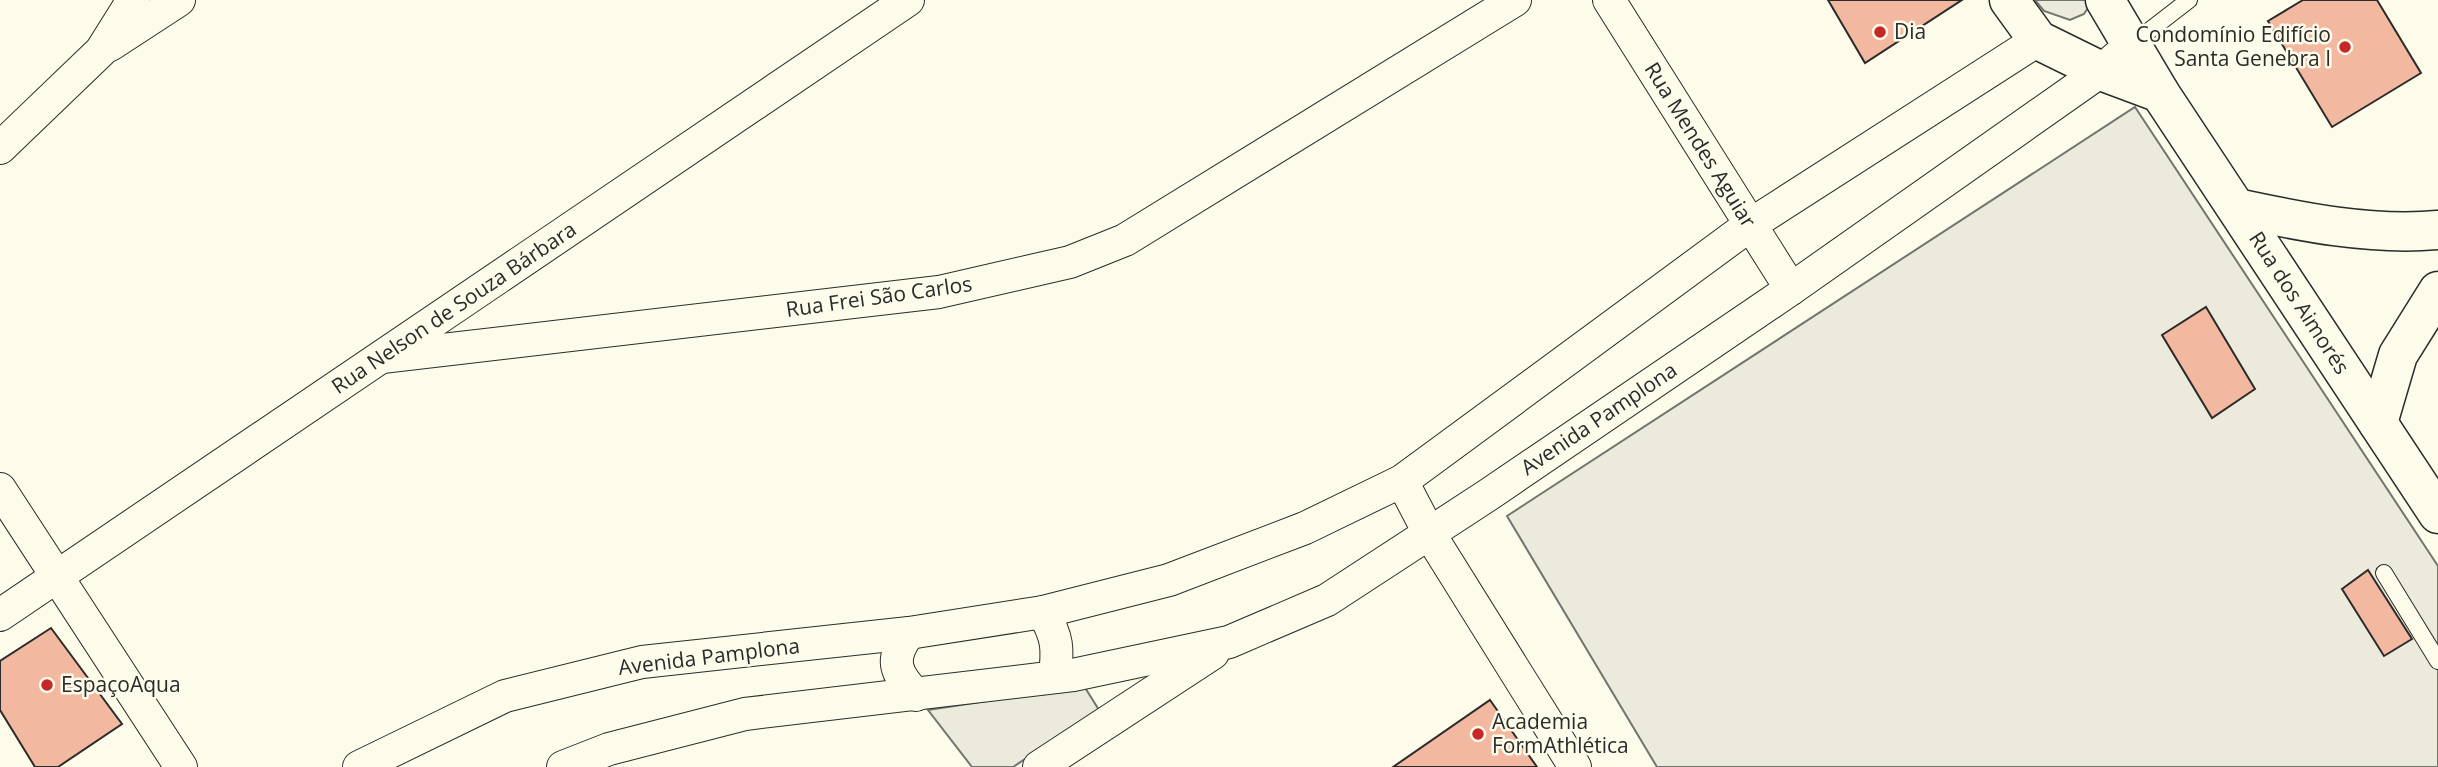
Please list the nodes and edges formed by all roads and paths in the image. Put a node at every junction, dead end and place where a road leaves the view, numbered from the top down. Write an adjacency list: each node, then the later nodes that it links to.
1 (133, 0): 11 (street)
2 (179, 0): 11 (street)
3 (908, 0): 20 (street, Rua Nelson de Souza Bárbara)
4 (1515, 0): 20 (street, Rua Frei São Carlos)
5 (1609, 0): 16 (street, Rua Mendes Aguiar)
6 (2009, 0): 9 (street)
7 (2105, 0): 10 (street, Rua dos Aimorés)
8 (2189, 0): 10 (lane)
9 (2038, 40): 12 (street); 16 (street, Avenida Pamplona)
10 (2132, 44): 12 (street, Avenida Pamplona); 13 (street, Rua dos Aimorés)
11 (101, 51): 14 (street)
12 (2101, 71): 13 (street); 18 (street, Avenida Pamplona)
13 (2160, 93): 15 (street, Rua dos Aimorés)
14 (0, 148)
15 (2237, 208): 17 (street); 21 (street, Rua dos Aimorés)
16 (1750, 225): 18 (street, Rua Mendes Aguiar); 22 (street, Avenida Pamplona)
17 (2438, 230)
18 (1791, 289): 25 (street, Avenida Pamplona)
19 (2438, 292): 21 (street)
20 (382, 357): 27 (street, Rua Nelson de Souza Bárbara)
21 (2378, 423): 24 (street, Rua dos Aimorés)
22 (1402, 481): 25 (street); 28 (street, Avenida Pamplona)
23 (0, 489): 27 (street)
24 (2438, 514)
25 (1429, 533): 31 (street, Avenida Pamplona); 39 (street)
26 (2384, 573): 32 (lane)
27 (58, 578): 29 (street, Rua Nelson de Souza Bárbara); 35 (street)
28 (1043, 612): 30 (street, Avenida Pamplona); 33 (street)
29 (0, 615)
30 (909, 633): 34 (street); 36 (street, Avenida Pamplona)
31 (1230, 642): 33 (street, Avenida Pamplona); 38 (street)
32 (2438, 661)
33 (1055, 677): 34 (street, Avenida Pamplona)
34 (916, 695): 37 (street, Avenida Pamplona)
35 (181, 767)
36 (359, 767)
37 (563, 767)
38 (1039, 767)
39 (1575, 767)

